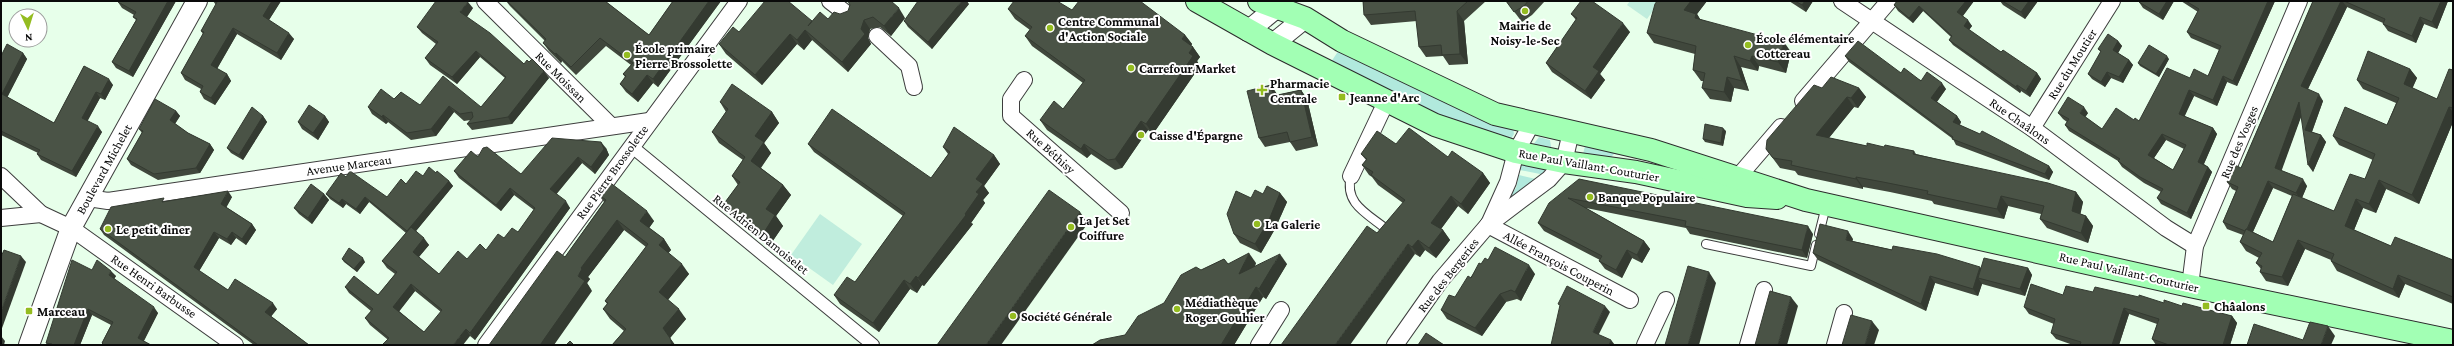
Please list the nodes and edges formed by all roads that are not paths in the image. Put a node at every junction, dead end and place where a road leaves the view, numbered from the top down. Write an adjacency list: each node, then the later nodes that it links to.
1 (197, 1): 33 (street, Boulevard Michelet)
2 (485, 1): 22 (street, Rue Moissan)
3 (739, 1): 20 (street, Rue Pierre Brossolette)
4 (830, 1): 11 (street)
5 (1197, 1): 14 (main road, Rue Paul Vaillant-Couturier)
6 (1842, 1): 13 (street, Rue Chaâlons)
7 (1889, 1): 13 (street)
8 (2112, 1): 23 (street, Rue du Moutier)
9 (2299, 1): 42 (street, Rue des Vosges)
10 (1268, 5): 12 (main road, Rue Paul Vaillant-Couturier); 14 (street)
11 (847, 14)
12 (1305, 18): 16 (street); 21 (main road, Rue Paul Vaillant-Couturier)
13 (1873, 20): 23 (street, Rue Chaâlons); 32 (street)
14 (1248, 31): 16 (main road, Rue Paul Vaillant-Couturier)
15 (877, 36): 18 (street)
16 (1273, 44): 19 (main road, Rue Paul Vaillant-Couturier)
17 (1024, 80): 35 (street, Rue Béthisy)
18 (914, 87)
19 (1386, 102): 27 (main road, Rue Paul Vaillant-Couturier); 31 (street)
20 (649, 121): 22 (street); 25 (street, Rue Pierre Brossolette)
21 (1532, 123): 24 (main road, Rue Paul Vaillant-Couturier); 27 (street, Rue des Bergeries)
22 (610, 126): 33 (street, Avenue Marceau)
23 (2032, 128): 42 (street, Rue Chaâlons)
24 (1571, 132): 26 (main road, Rue Paul Vaillant-Couturier); 28 (street, Rue des Bergeries)
25 (631, 146): 52 (street, Rue Pierre Brossolette); 53 (street, Rue Adrien Damoiselet)
26 (1652, 150): 29 (street); 32 (main road, Rue Paul Vaillant-Couturier)
27 (1516, 152): 28 (main road, Rue Paul Vaillant-Couturier); 38 (street, Rue des Bergeries)
28 (1564, 162): 29 (main road, Rue Paul Vaillant-Couturier); 38 (street, Rue des Bergeries)
29 (1636, 172): 34 (main road, Rue Paul Vaillant-Couturier)
30 (1, 176): 36 (street)
31 (1351, 176): 40 (lane)
32 (1738, 177): 34 (main road, Rue Paul Vaillant-Couturier)
33 (88, 198): 39 (street, Boulevard Michelet)
34 (1816, 202): 41 (lane); 43 (main road, Rue Paul Vaillant-Couturier)
35 (1121, 213)
36 (41, 214): 37 (street); 39 (street, Rue Henri Barbusse)
37 (1, 218)
38 (1488, 225): 45 (street, Allée François Couperin); 55 (street, Rue des Bergeries)
39 (71, 228): 50 (street, Boulevard Michelet); 51 (street, Rue Henri Barbusse)
40 (1385, 228)
41 (1706, 244)
42 (2195, 246): 43 (street, Rue des Vosges)
43 (2190, 286): 49 (main road, Rue Paul Vaillant-Couturier)
44 (1764, 290): 57 (street)
45 (1630, 300)
46 (1666, 300): 56 (street)
47 (1281, 310): 54 (street)
48 (1844, 313): 58 (street)
49 (2453, 340)
50 (29, 345)
51 (235, 345)
52 (486, 345)
53 (873, 345)
54 (1259, 345)
55 (1396, 345)
56 (1645, 345)
57 (1748, 345)
58 (1835, 345)

